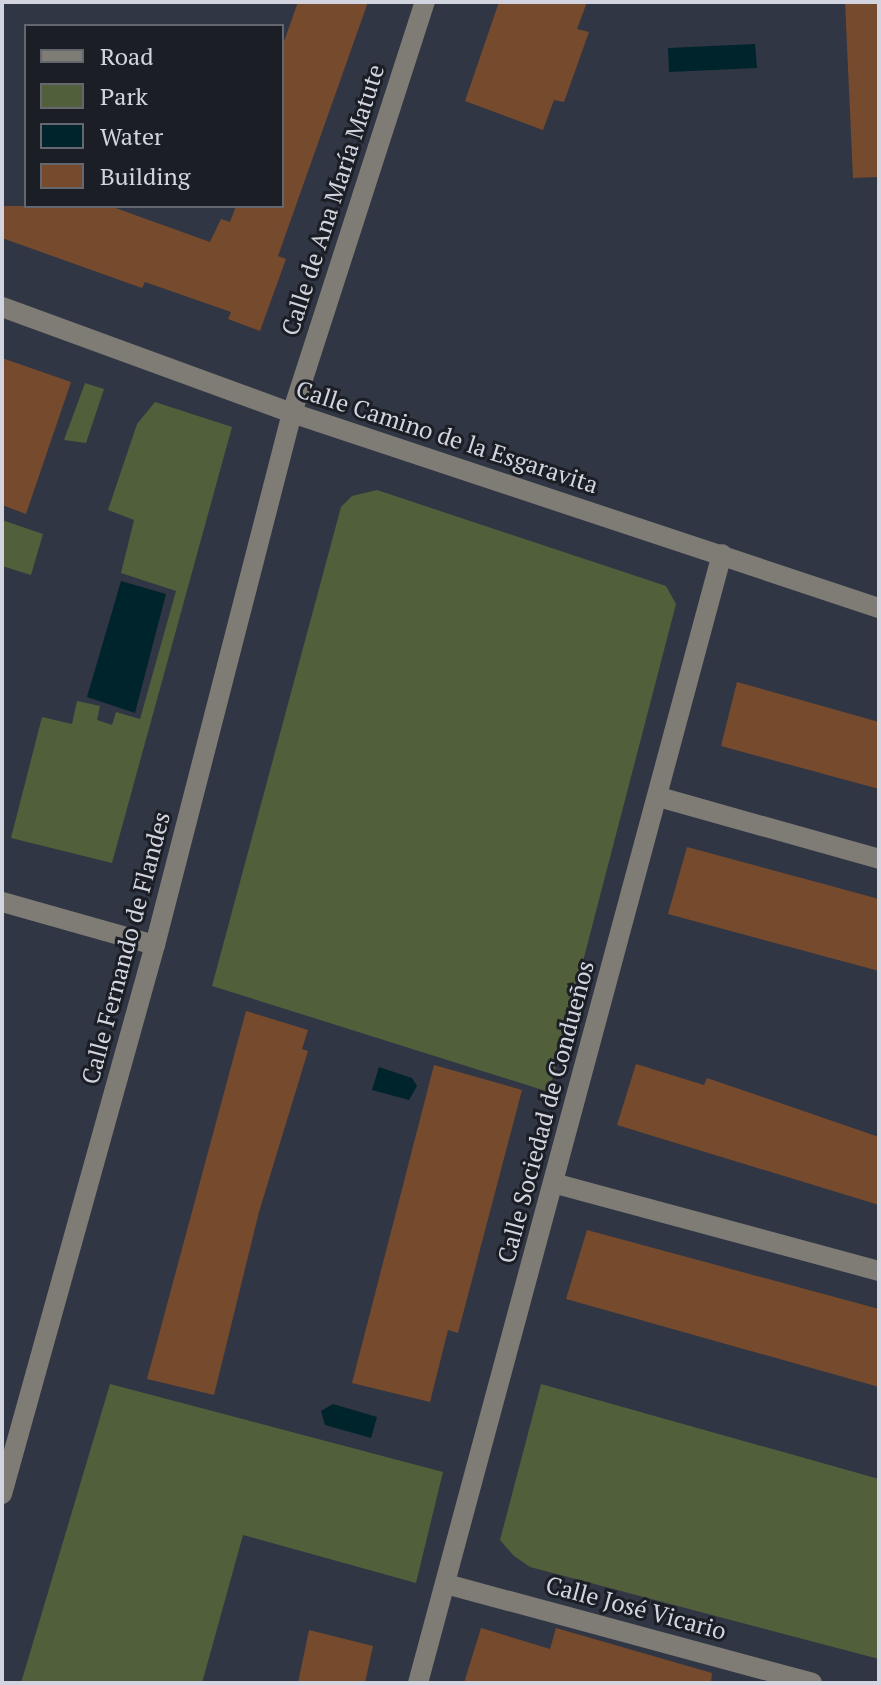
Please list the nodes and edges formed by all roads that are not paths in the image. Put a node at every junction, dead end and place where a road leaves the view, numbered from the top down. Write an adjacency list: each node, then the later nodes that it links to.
1 (425, 2): 3 (street, Calle de Ana María Matute)
2 (2, 307): 3 (street, Calle Camino de la Esgaravita)
3 (292, 413): 4 (street, Calle Camino de la Esgaravita); 9 (street, Calle Fernando de Flandes)
4 (722, 554): 5 (street, Calle Camino de la Esgaravita); 6 (street, Calle Sociedad de Condueños)
5 (879, 608)
6 (659, 797): 7 (street); 10 (street, Calle Sociedad de Condueños)
7 (879, 859)
8 (2, 902): 9 (street)
9 (155, 945): 12 (street, Calle Fernando de Flandes)
10 (553, 1183): 11 (street); 13 (street, Calle Sociedad de Condueños)
11 (879, 1271)
12 (2, 1494)
13 (446, 1584): 14 (street, Calle Sociedad de Condueños); 15 (street, Calle José Vicario)
14 (418, 1683)
15 (812, 1683)

